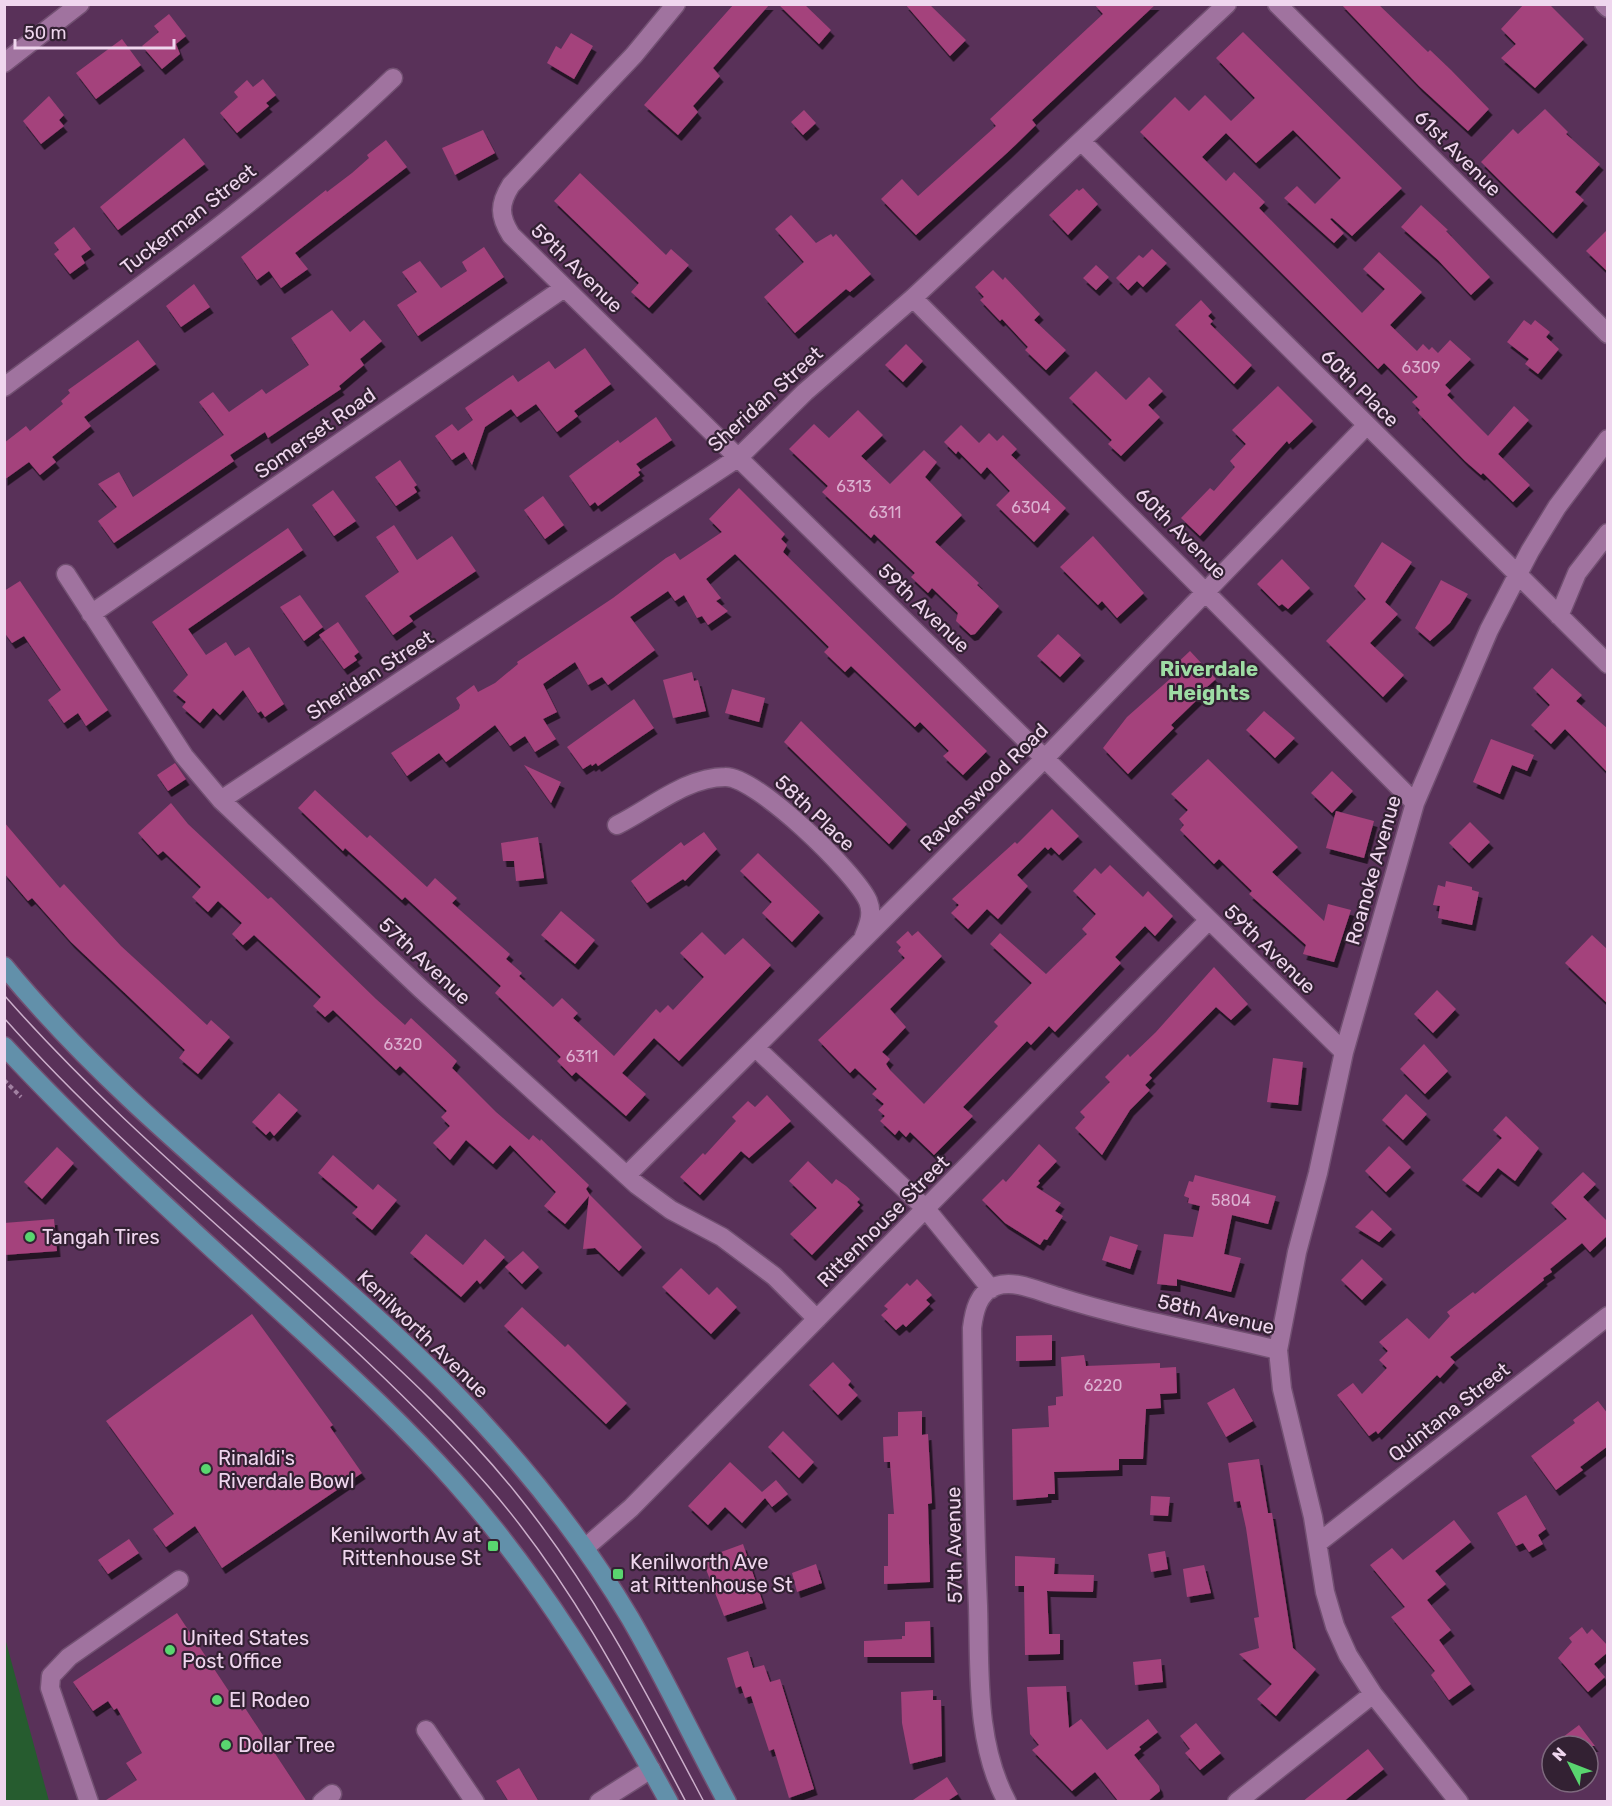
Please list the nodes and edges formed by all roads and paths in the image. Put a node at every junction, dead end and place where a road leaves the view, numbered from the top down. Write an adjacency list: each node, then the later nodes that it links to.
1 (80, 4): 5 (street)
2 (676, 4): 8 (street, 59th Avenue)
3 (1227, 4): 7 (street, Sheridan Street)
4 (1276, 4): 10 (street, 61st Avenue)
5 (4, 63)
6 (393, 78): 11 (street, Tuckerman Street)
7 (1082, 142): 9 (street, Sheridan Street); 12 (street, 60th Place)
8 (564, 288): 14 (street, 59th Avenue); 19 (street, Somerset Road)
9 (914, 298): 14 (street, Sheridan Street); 18 (street, 60th Avenue)
10 (1608, 334)
11 (4, 387)
12 (1366, 426): 17 (street, 60th Place); 18 (street, Ravenswood Road)
13 (1608, 439): 17 (street, Roanoke Avenue)
14 (739, 457): 22 (street, 59th Avenue); 23 (street, Sheridan Street)
15 (1608, 532): 20 (street)
16 (66, 574): 19 (street, 57th Avenue)
17 (1518, 576): 20 (street, 60th Place); 24 (street, Roanoke Avenue)
18 (1207, 592): 22 (street, Ravenswood Road); 24 (street, 60th Avenue)
19 (91, 614): 23 (street, 57th Avenue)
20 (1558, 616): 21 (street, 60th Place)
21 (1608, 664)
22 (1045, 758): 26 (street, 59th Avenue); 27 (street, Ravenswood Road)
23 (221, 800): 34 (street, 57th Avenue)
24 (1415, 802): 31 (street, Roanoke Avenue)
25 (617, 825): 27 (street, 58th Place)
26 (1208, 921): 31 (street, 59th Avenue); 35 (street, Rittenhouse Street)
27 (863, 940): 30 (street, Ravenswood Road)
28 (4, 966): 41 (main road, Kenilworth Avenue)
29 (4, 1046): 45 (main road)
30 (756, 1048): 34 (street, Ravenswood Road); 35 (street)
31 (1344, 1052): 39 (street, Roanoke Avenue)
32 (4, 1080): 33 (path)
33 (21, 1097)
34 (627, 1175): 38 (street, 57th Avenue)
35 (926, 1209): 36 (street); 38 (street, Rittenhouse Street)
36 (991, 1289): 39 (street, 58th Avenue); 51 (street, 57th Avenue)
37 (1608, 1316): 40 (street, Quintana Street)
38 (817, 1320): 41 (street, Rittenhouse Street)
39 (1278, 1350): 40 (street, 58th Avenue)
40 (1318, 1543): 43 (street, 58th Avenue)
41 (585, 1548): 50 (main road, Kenilworth Avenue)
42 (179, 1580): 46 (street)
43 (1373, 1694): 52 (street); 53 (street, 58th Avenue)
44 (426, 1730): 47 (street)
45 (651, 1769): 48 (street); 49 (main road)
46 (89, 1802)
47 (475, 1802)
48 (599, 1802)
49 (669, 1802)
50 (727, 1802)
51 (1007, 1802)
52 (1237, 1802)
53 (1459, 1802)

